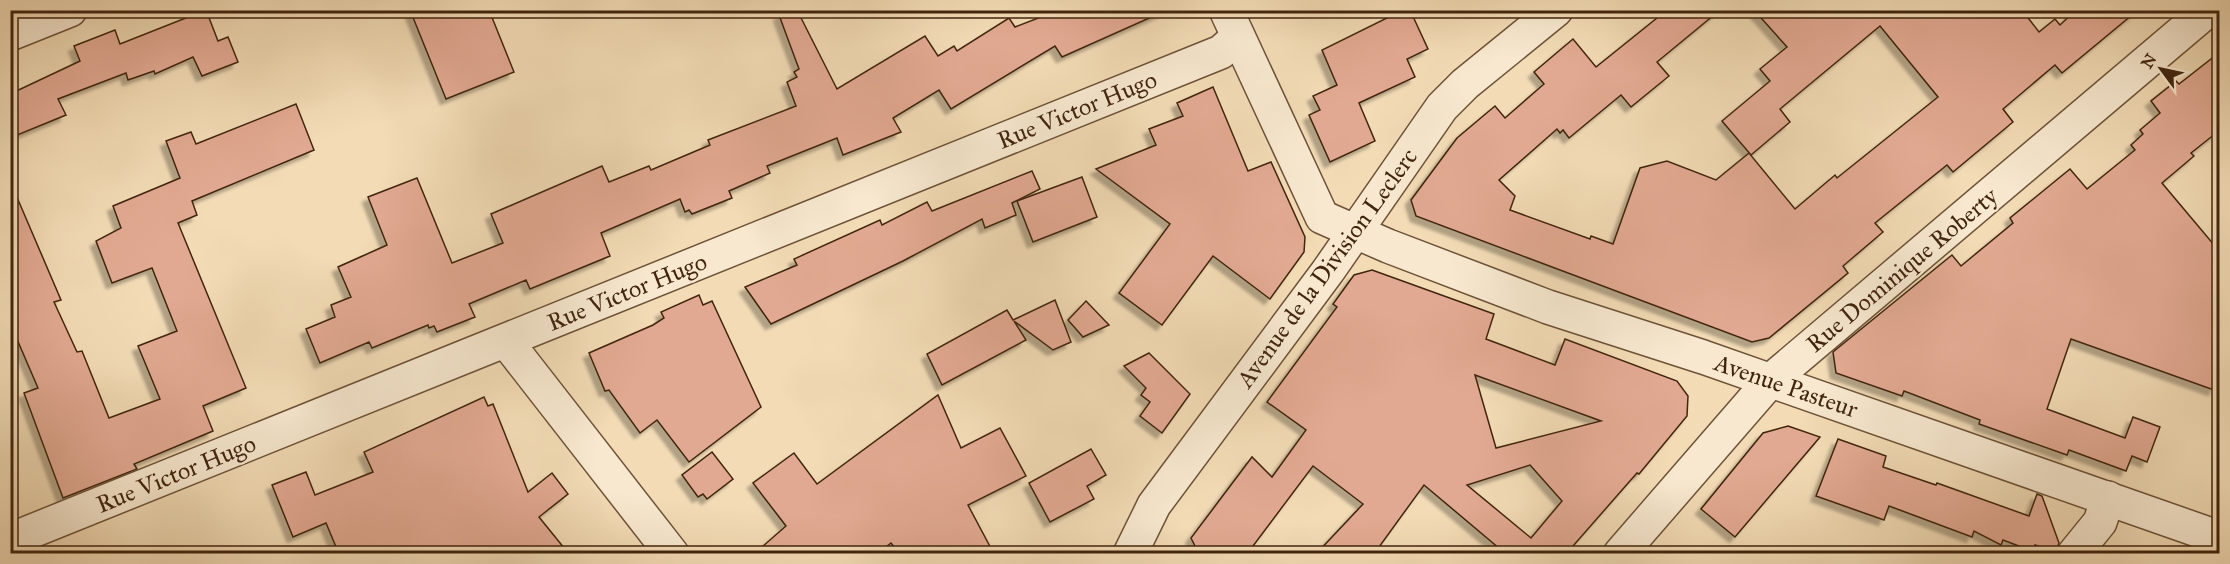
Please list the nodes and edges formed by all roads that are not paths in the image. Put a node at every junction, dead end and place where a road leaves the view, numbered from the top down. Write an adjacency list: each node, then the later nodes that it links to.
1 (70, 10): 5 (street)
2 (1556, 10): 6 (street, Avenue de la Division Leclerc)
3 (2208, 10): 8 (street, Rue Dominique Roberty)
4 (1232, 24): 6 (street, Avenue Pasteur); 7 (street, Rue Victor Hugo)
5 (10, 34)
6 (1354, 231): 8 (street, Avenue Pasteur); 13 (street, Avenue de la Division Leclerc)
7 (506, 341): 11 (street, Rue Victor Hugo); 12 (street)
8 (1770, 381): 9 (street, Avenue Pasteur); 14 (street, Rue Dominique Roberty)
9 (2108, 498): 10 (street, Avenue Pasteur); 15 (street)
10 (2220, 538)
11 (10, 540)
12 (672, 554)
13 (1130, 554)
14 (1620, 554)
15 (2074, 554)

